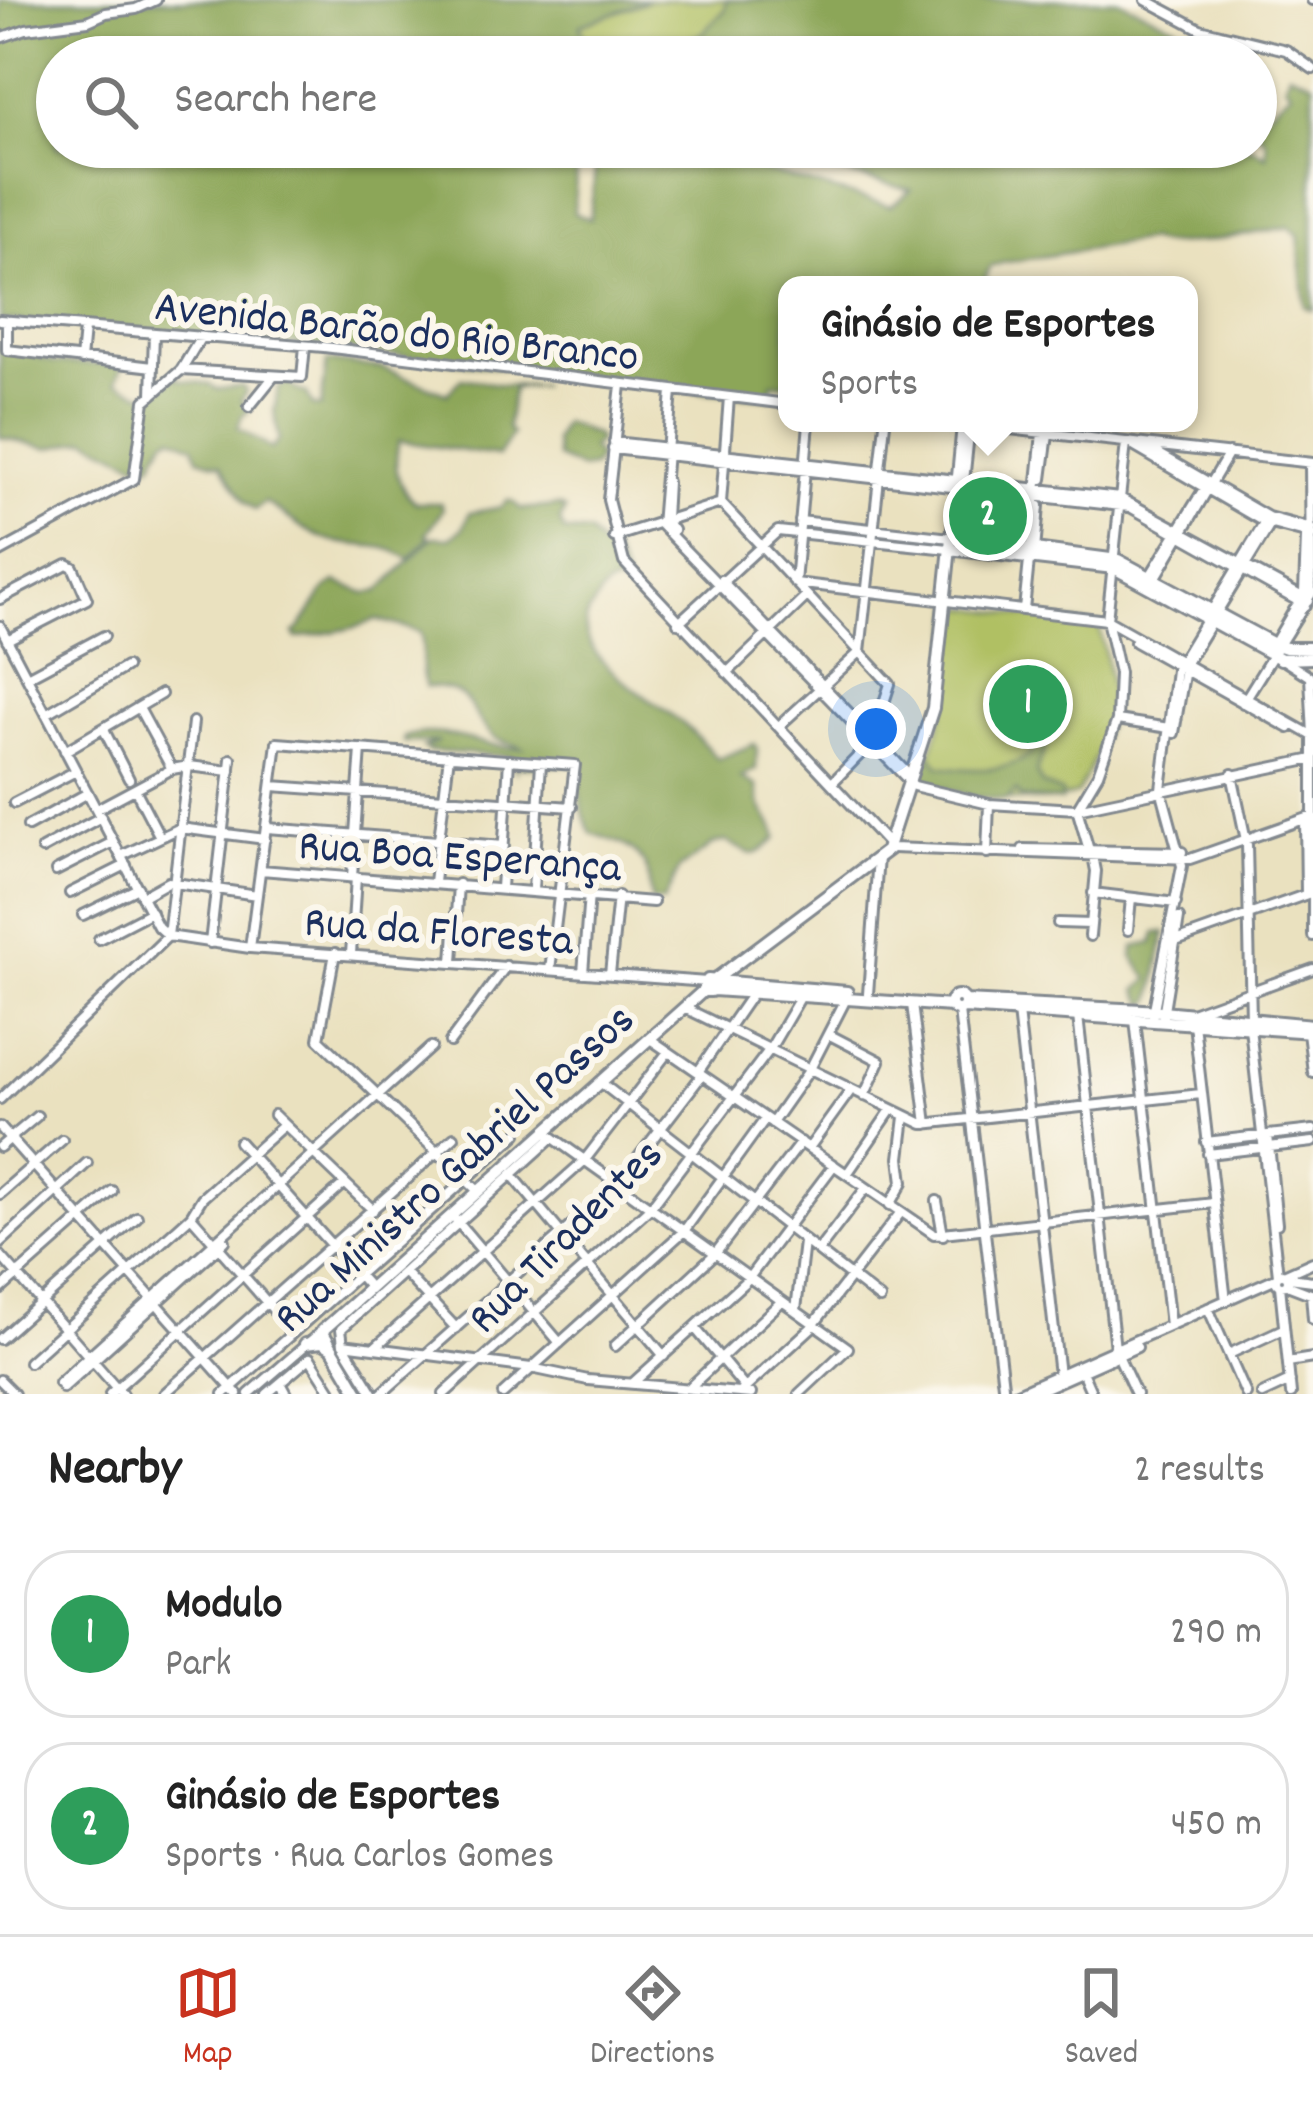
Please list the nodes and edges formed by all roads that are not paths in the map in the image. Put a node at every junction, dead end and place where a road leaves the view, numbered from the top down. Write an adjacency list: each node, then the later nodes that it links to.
1 (156, 0): 4 (street)
2 (1146, 0): 3 (street)
3 (1229, 36)
4 (0, 38)
5 (1277, 48): 6 (street)
6 (1313, 69)
7 (3, 321): 8 (street, Avenida Barão do Rio Branco); 12 (street)
8 (84, 328): 9 (street, Avenida Barão do Rio Branco); 12 (street)
9 (154, 333): 10 (street, Avenida Barão do Rio Branco); 13 (street)
10 (201, 337): 11 (street, Avenida Barão do Rio Branco); 14 (street)
11 (305, 346): 15 (street); 16 (street, Avenida Barão do Rio Branco)
12 (81, 360): 13 (street)
13 (153, 367): 18 (street)
14 (181, 370): 15 (street); 18 (street)
15 (275, 375): 21 (street)
16 (621, 385): 17 (street, Avenida Barão do Rio Branco); 29 (street)
17 (674, 391): 19 (street, Avenida Barão do Rio Branco); 30 (street)
18 (152, 395): 52 (street)
19 (729, 398): 20 (street, Avenida Barão do Rio Branco); 32 (street)
20 (778, 403)
21 (249, 407)
22 (806, 432): 34 (street)
23 (886, 432): 35 (street)
24 (960, 432): 36 (street)
25 (1024, 432): 26 (street)
26 (1045, 434): 27 (street); 38 (street)
27 (1127, 443): 28 (street); 37 (street); 39 (street)
28 (1143, 445): 31 (street); 37 (street)
29 (613, 446): 30 (street); 48 (street)
30 (668, 451): 32 (street); 41 (street)
31 (1229, 453): 33 (street); 37 (street)
32 (725, 457): 34 (street); 40 (street)
33 (1312, 463): 46 (street)
34 (803, 468): 35 (street); 42 (street)
35 (881, 475): 36 (street); 44 (street)
36 (959, 483): 38 (street); 50 (street)
37 (1209, 485): 43 (street); 45 (street)
38 (1038, 493): 39 (street); 53 (street)
39 (1119, 501): 45 (street); 54 (street)
40 (721, 503): 41 (street); 51 (street)
41 (662, 520): 48 (street); 57 (street)
42 (800, 520): 44 (street); 47 (street)
43 (1269, 521): 46 (street); 55 (street)
44 (873, 529): 49 (street); 50 (street)
45 (1180, 531): 55 (street); 56 (street)
46 (1310, 531): 60 (street)
47 (799, 532): 49 (street); 51 (street); 58 (street)
48 (614, 536): 67 (street)
49 (872, 542): 50 (street); 59 (street)
50 (953, 544): 53 (main road); 63 (main road)
51 (760, 545): 57 (street); 58 (street)
52 (0, 552)
53 (1031, 552): 54 (main road); 64 (street)
54 (1113, 563): 56 (main road); 66 (street)
55 (1241, 565): 60 (street); 65 (street)
56 (1151, 580): 65 (main road)
57 (720, 582): 67 (street); 69 (street)
58 (795, 584): 59 (street); 61 (street)
59 (867, 593): 63 (street); 73 (street)
60 (1307, 595): 72 (street)
61 (807, 596): 69 (street); 73 (street)
62 (0, 599): 71 (street)
63 (947, 601): 64 (street); 105 (main road)
64 (1024, 610): 66 (street)
65 (1211, 615): 72 (main road); 75 (street)
66 (1104, 622): 75 (street); 85 (street)
67 (679, 623): 77 (street)
68 (0, 626): 71 (street)
69 (768, 632): 77 (street); 80 (street)
70 (104, 636): 78 (street)
71 (7, 640): 78 (street)
72 (1276, 651): 74 (main road); 79 (street); 82 (street)
73 (860, 652): 80 (street); 91 (street)
74 (1312, 653)
75 (1182, 665): 82 (street); 88 (street)
76 (126, 667): 84 (street)
77 (727, 673): 87 (street)
78 (27, 677): 84 (street)
79 (1312, 678): 90 (street)
80 (821, 687): 87 (street); 91 (street)
81 (161, 694): 83 (street)
82 (1245, 700): 90 (street)
83 (140, 710): 89 (street); 100 (street)
84 (46, 714): 93 (street)
85 (1117, 720): 88 (street); 117 (street)
86 (193, 722): 99 (street)
87 (779, 726): 104 (street)
88 (1172, 728): 108 (street)
89 (104, 730): 93 (street); 106 (street)
90 (1313, 737): 96 (street)
91 (872, 740): 104 (street); 105 (street)
92 (361, 749): 94 (street); 107 (street); 109 (street)
93 (65, 751): 101 (street)
94 (449, 755): 97 (street); 111 (street)
95 (231, 758): 102 (street)
96 (1312, 758): 103 (street); 119 (street)
97 (509, 760): 98 (street); 112 (street)
98 (541, 763): 115 (street); 116 (street)
99 (189, 766): 100 (street); 102 (street); 121 (street)
100 (172, 769): 106 (street)
101 (76, 771): 110 (street); 113 (street)
102 (230, 771): 123 (street)
103 (1232, 774): 108 (street); 127 (street)
104 (832, 782): 131 (street)
105 (915, 783): 114 (street); 131 (main road)
106 (132, 784): 118 (street); 125 (street)
107 (272, 786): 109 (street); 122 (street)
108 (1164, 789): 117 (street); 136 (street)
109 (359, 791): 111 (street); 124 (street)
110 (88, 794): 118 (street); 120 (street)
111 (444, 797): 112 (street); 128 (street)
112 (506, 802): 115 (street); 130 (street)
113 (14, 803)
114 (989, 804): 117 (street); 134 (street)
115 (538, 805): 116 (street); 146 (street)
116 (572, 807): 148 (street)
117 (1077, 809): 135 (street)
118 (99, 813): 129 (street); 133 (street)
119 (1310, 818): 127 (street); 132 (street)
120 (28, 826)
121 (181, 828): 123 (street); 125 (street); 141 (street)
122 (267, 828): 124 (street); 126 (street)
123 (223, 833): 126 (street); 145 (street)
124 (356, 834): 128 (street); 140 (street)
125 (159, 836): 137 (street)
126 (266, 839): 138 (street)
127 (1247, 840): 136 (street); 160 (street)
128 (438, 841): 130 (street); 142 (street)
129 (114, 842): 137 (street); 139 (street)
130 (504, 846): 144 (street)
131 (888, 846): 134 (street); 179 (main road, Rua Ministro Gabriel Passos); 182 (street)
132 (1309, 846): 151 (street)
133 (42, 849)
134 (987, 850): 135 (street)
135 (1091, 853): 136 (street); 150 (street)
136 (1183, 855): 157 (street); 168 (street)
137 (123, 861): 147 (street); 149 (street)
138 (261, 870): 140 (street, Rua Boa Esperança); 153 (street)
139 (56, 871)
140 (354, 877): 142 (street, Rua Boa Esperança); 172 (street)
141 (174, 882): 145 (street); 147 (street); 164 (street)
142 (434, 882): 143 (street, Rua Boa Esperança)
143 (458, 884): 144 (street, Rua Boa Esperança); 173 (street)
144 (501, 888): 146 (street, Rua Boa Esperança)
145 (216, 889): 153 (street); 169 (street)
146 (533, 890): 148 (street, Rua Boa Esperança)
147 (140, 892): 158 (street); 159 (street)
148 (561, 892): 152 (street, Rua Boa Esperança); 176 (street)
149 (70, 893)
150 (1093, 893): 155 (street); 162 (street)
151 (1310, 893): 160 (street); 166 (street)
152 (589, 894): 154 (street, Rua Boa Esperança); 177 (street)
153 (257, 895): 170 (street)
154 (618, 896): 156 (street, Rua Boa Esperança); 178 (street)
155 (1131, 898): 157 (street); 163 (street)
156 (653, 902)
157 (1176, 903): 190 (street)
158 (151, 912): 164 (street); 167 (street)
159 (83, 915)
160 (1248, 915): 168 (street); 180 (street)
161 (1058, 923): 162 (street)
162 (1090, 924): 165 (street)
163 (1128, 930)
164 (165, 935): 169 (street, Rua da Floresta); 212 (street)
165 (1090, 936)
166 (1313, 936)
167 (99, 940)
168 (1174, 942): 190 (street)
169 (210, 943): 170 (street, Rua da Floresta)
170 (250, 948): 171 (street, Rua da Floresta)
171 (335, 953): 172 (street, Rua da Floresta); 208 (street)
172 (351, 954): 173 (street, Rua da Floresta)
173 (453, 962): 174 (street, Rua da Floresta)
174 (506, 966): 176 (street, Rua da Floresta); 198 (street)
175 (1313, 969): 180 (street)
176 (550, 970): 177 (street, Rua da Floresta)
177 (583, 973): 178 (street, Rua da Floresta)
178 (610, 974): 179 (street, Rua da Floresta)
179 (711, 985): 181 (main road); 184 (main road); 187 (main road, Rua Ministro Gabriel Passos)
180 (1249, 991): 191 (street); 193 (street)
181 (753, 992): 183 (main road); 194 (street)
182 (868, 994): 184 (main road); 186 (main road)
183 (801, 996): 184 (main road); 200 (street, Rua Tiradentes)
184 (838, 996): 185 (main road); 196 (street)
185 (913, 1004): 186 (main road); 223 (street)
186 (958, 1005): 188 (main road); 221 (street)
187 (685, 1008): 194 (street); 197 (main road, Rua Ministro Gabriel Passos)
188 (1010, 1008): 189 (main road); 190 (main road); 217 (street)
189 (1078, 1016): 192 (main road); 215 (street)
190 (1158, 1016): 191 (main road); 192 (main road)
191 (1190, 1019): 193 (main road); 209 (street)
192 (1135, 1020): 213 (street)
193 (1250, 1024): 195 (main road); 230 (street)
194 (729, 1029): 200 (street); 205 (street)
195 (1311, 1030): 202 (street)
196 (828, 1034): 203 (street); 210 (street)
197 (650, 1040): 201 (street); 206 (main road, Rua Ministro Gabriel Passos)
198 (450, 1042)
199 (431, 1047): 208 (street)
200 (770, 1049): 203 (street); 211 (street, Rua Tiradentes)
201 (668, 1052): 205 (street); 214 (street)
202 (1312, 1062): 204 (street)
203 (810, 1069): 207 (street); 222 (street)
204 (1313, 1072)
205 (700, 1074): 211 (street); 226 (street)
206 (600, 1082): 214 (street); 229 (main road, Rua Ministro Gabriel Passos)
207 (851, 1090): 210 (street); 237 (street)
208 (378, 1094): 240 (street); 241 (street)
209 (1201, 1094): 213 (street); 235 (street)
210 (864, 1096): 216 (street)
211 (735, 1097): 222 (street); 242 (street, Rua Tiradentes)
212 (0, 1100)
213 (1144, 1100): 215 (street); 267 (street)
214 (628, 1104): 226 (street); 245 (street)
215 (1086, 1106): 217 (street); 271 (street)
216 (891, 1110): 220 (street); 250 (street)
217 (1029, 1113): 221 (street); 276 (street)
218 (37, 1115): 232 (street)
219 (274, 1115): 224 (street)
220 (905, 1117): 223 (street); 265 (street)
221 (972, 1120): 223 (street); 278 (street)
222 (769, 1121): 237 (street); 251 (street)
223 (928, 1124)
224 (284, 1125): 240 (street); 244 (street)
225 (0, 1127): 232 (street)
226 (659, 1128): 242 (street); 254 (street)
227 (1313, 1130): 230 (street)
228 (517, 1134): 252 (street)
229 (548, 1135): 245 (street); 249 (main road, Rua Ministro Gabriel Passos)
230 (1265, 1136): 235 (street); 239 (street)
231 (454, 1137): 241 (street)
232 (10, 1138): 238 (street); 247 (street)
233 (62, 1140): 247 (street)
234 (238, 1142): 244 (street)
235 (1206, 1142): 243 (street)
236 (1313, 1142): 239 (street)
237 (805, 1145): 248 (street); 263 (street)
238 (0, 1148)
239 (1266, 1148): 243 (street); 299 (street)
240 (313, 1152): 253 (street); 255 (street)
241 (437, 1152): 252 (street); 268 (street)
242 (692, 1154): 251 (street); 266 (street, Rua Tiradentes)
243 (1208, 1154): 264 (street)
244 (250, 1155): 255 (street); 270 (street)
245 (584, 1161): 254 (street); 262 (street)
246 (87, 1163): 258 (street)
247 (33, 1165): 258 (street); 260 (street)
248 (834, 1165): 250 (street); 277 (street)
249 (508, 1171): 257 (main road, Rua Ministro Gabriel Passos); 262 (street); 275 (street)
250 (847, 1174): 256 (street)
251 (724, 1177): 263 (street); 279 (street)
252 (465, 1180): 257 (street); 298 (street)
253 (345, 1183): 268 (street); 273 (street)
254 (617, 1185): 266 (street); 280 (street)
255 (279, 1188): 273 (street); 284 (street)
256 (866, 1188): 265 (street); 288 (street)
257 (476, 1190): 275 (main road, Rua Ministro Gabriel Passos)
258 (57, 1191): 274 (street); 283 (street)
259 (112, 1191): 274 (street)
260 (0, 1194)
261 (937, 1202): 281 (street)
262 (538, 1203): 280 (street); 287 (street)
263 (756, 1203): 277 (street); 289 (street)
264 (1214, 1203): 267 (street); 309 (street)
265 (890, 1205): 269 (street)
266 (650, 1208): 279 (street); 292 (street, Rua Tiradentes)
267 (1156, 1209): 271 (street); 320 (street)
268 (373, 1210): 286 (street)
269 (901, 1212): 281 (street); 296 (street)
270 (191, 1216): 284 (street); 294 (street)
271 (1099, 1216): 276 (street); 336 (street)
272 (136, 1217): 285 (street)
273 (305, 1217): 286 (street); 297 (street)
274 (81, 1218): 285 (street); 295 (street)
275 (455, 1219): 287 (street); 293 (main road, Rua Ministro Gabriel Passos)
276 (1042, 1224): 278 (street); 349 (street)
277 (787, 1227): 282 (street); 300 (street)
278 (984, 1229): 281 (street); 371 (street)
279 (684, 1231): 289 (street); 306 (street)
280 (563, 1234): 292 (street); 301 (street)
281 (943, 1235)
282 (804, 1240): 288 (street); 315 (street)
283 (0, 1243)
284 (219, 1245): 297 (street); 311 (street)
285 (105, 1246): 294 (street); 310 (street)
286 (331, 1247): 298 (street); 313 (street)
287 (483, 1250): 301 (street); 307 (street)
288 (818, 1251): 296 (street)
289 (715, 1254): 300 (street); 321 (street)
290 (0, 1255): 295 (street)
291 (1313, 1262): 299 (street)
292 (589, 1264): 306 (street); 317 (street, Rua Tiradentes)
293 (399, 1268): 303 (main road, Rua Ministro Gabriel Passos); 307 (street); 333 (street)
294 (129, 1272): 311 (street); 324 (street)
295 (17, 1275): 304 (street); 310 (street)
296 (850, 1275): 308 (street); 319 (street)
297 (245, 1276): 313 (street); 325 (street)
298 (358, 1276): 303 (street); 327 (street)
299 (1282, 1278): 302 (street); 305 (street); 309 (street); 328 (street)
300 (748, 1279): 312 (street); 323 (street)
301 (508, 1280): 317 (street); 322 (street)
302 (1313, 1281)
303 (369, 1287): 316 (main road, Rua Ministro Gabriel Passos)
304 (0, 1290)
305 (1312, 1294): 318 (street)
306 (614, 1295): 321 (street); 330 (street)
307 (428, 1299): 322 (street); 335 (street)
308 (880, 1299)
309 (1226, 1301): 314 (street)
310 (41, 1302): 324 (street); 329 (street)
311 (155, 1302): 325 (street); 342 (street)
312 (782, 1302): 315 (street); 343 (street)
313 (268, 1303): 327 (street); 340 (street)
314 (1208, 1309): 320 (street); 338 (street)
315 (796, 1310): 319 (street)
316 (340, 1312): 326 (main road, Rua Ministro Gabriel Passos); 333 (main road)
317 (535, 1312): 330 (street); 345 (street, Rua Tiradentes)
318 (1313, 1318)
319 (813, 1323): 359 (street); 370 (street)
320 (1170, 1325): 336 (street)
321 (639, 1326): 332 (street); 339 (street)
322 (456, 1328): 337 (street)
323 (694, 1328): 339 (street); 343 (street)
324 (65, 1329): 342 (street); 344 (street)
325 (181, 1331): 340 (street); 357 (street)
326 (322, 1331): 331 (street, Rua Ministro Gabriel Passos); 333 (main road)
327 (294, 1332): 358 (street)
328 (1284, 1332): 338 (street); 346 (street)
329 (0, 1339)
330 (560, 1343): 347 (street)
331 (305, 1344): 333 (main road); 362 (street, Rua Ministro Gabriel Passos)
332 (616, 1346)
333 (338, 1347): 335 (street); 366 (main road); 367 (street)
334 (1137, 1347): 336 (street)
335 (374, 1348): 337 (street)
336 (1117, 1352): 348 (street); 375 (street)
337 (426, 1354): 345 (street); 367 (street)
338 (1230, 1356): 376 (street)
339 (664, 1357): 353 (street)
340 (205, 1358): 358 (street); 361 (street)
341 (1313, 1358): 346 (street)
342 (91, 1359): 354 (street); 357 (street)
343 (721, 1359): 355 (street); 359 (street)
344 (29, 1362)
345 (480, 1362): 347 (street); 368 (street, Rua Tiradentes)
346 (1288, 1362): 351 (street)
347 (531, 1368): 353 (street); 369 (street)
348 (1081, 1369): 349 (street); 356 (street); 374 (street)
349 (1059, 1375): 356 (street)
350 (0, 1380): 360 (street)
351 (1290, 1381): 377 (street); 378 (street)
352 (280, 1383): 363 (street); 364 (street); 365 (street)
353 (633, 1383): 355 (street)
354 (61, 1386)
355 (690, 1387): 359 (street)
356 (1044, 1388): 372 (street); 373 (street)
357 (116, 1392)
358 (230, 1392)
359 (745, 1392)
360 (14, 1394)
361 (164, 1394)
362 (249, 1394)
363 (267, 1394)
364 (286, 1394)
365 (332, 1394)
366 (359, 1394)
367 (377, 1394)
368 (444, 1394)
369 (502, 1394)
370 (799, 1394)
371 (1004, 1394)
372 (1015, 1394)
373 (1030, 1394)
374 (1092, 1394)
375 (1136, 1394)
376 (1246, 1394)
377 (1262, 1394)
378 (1292, 1394)

